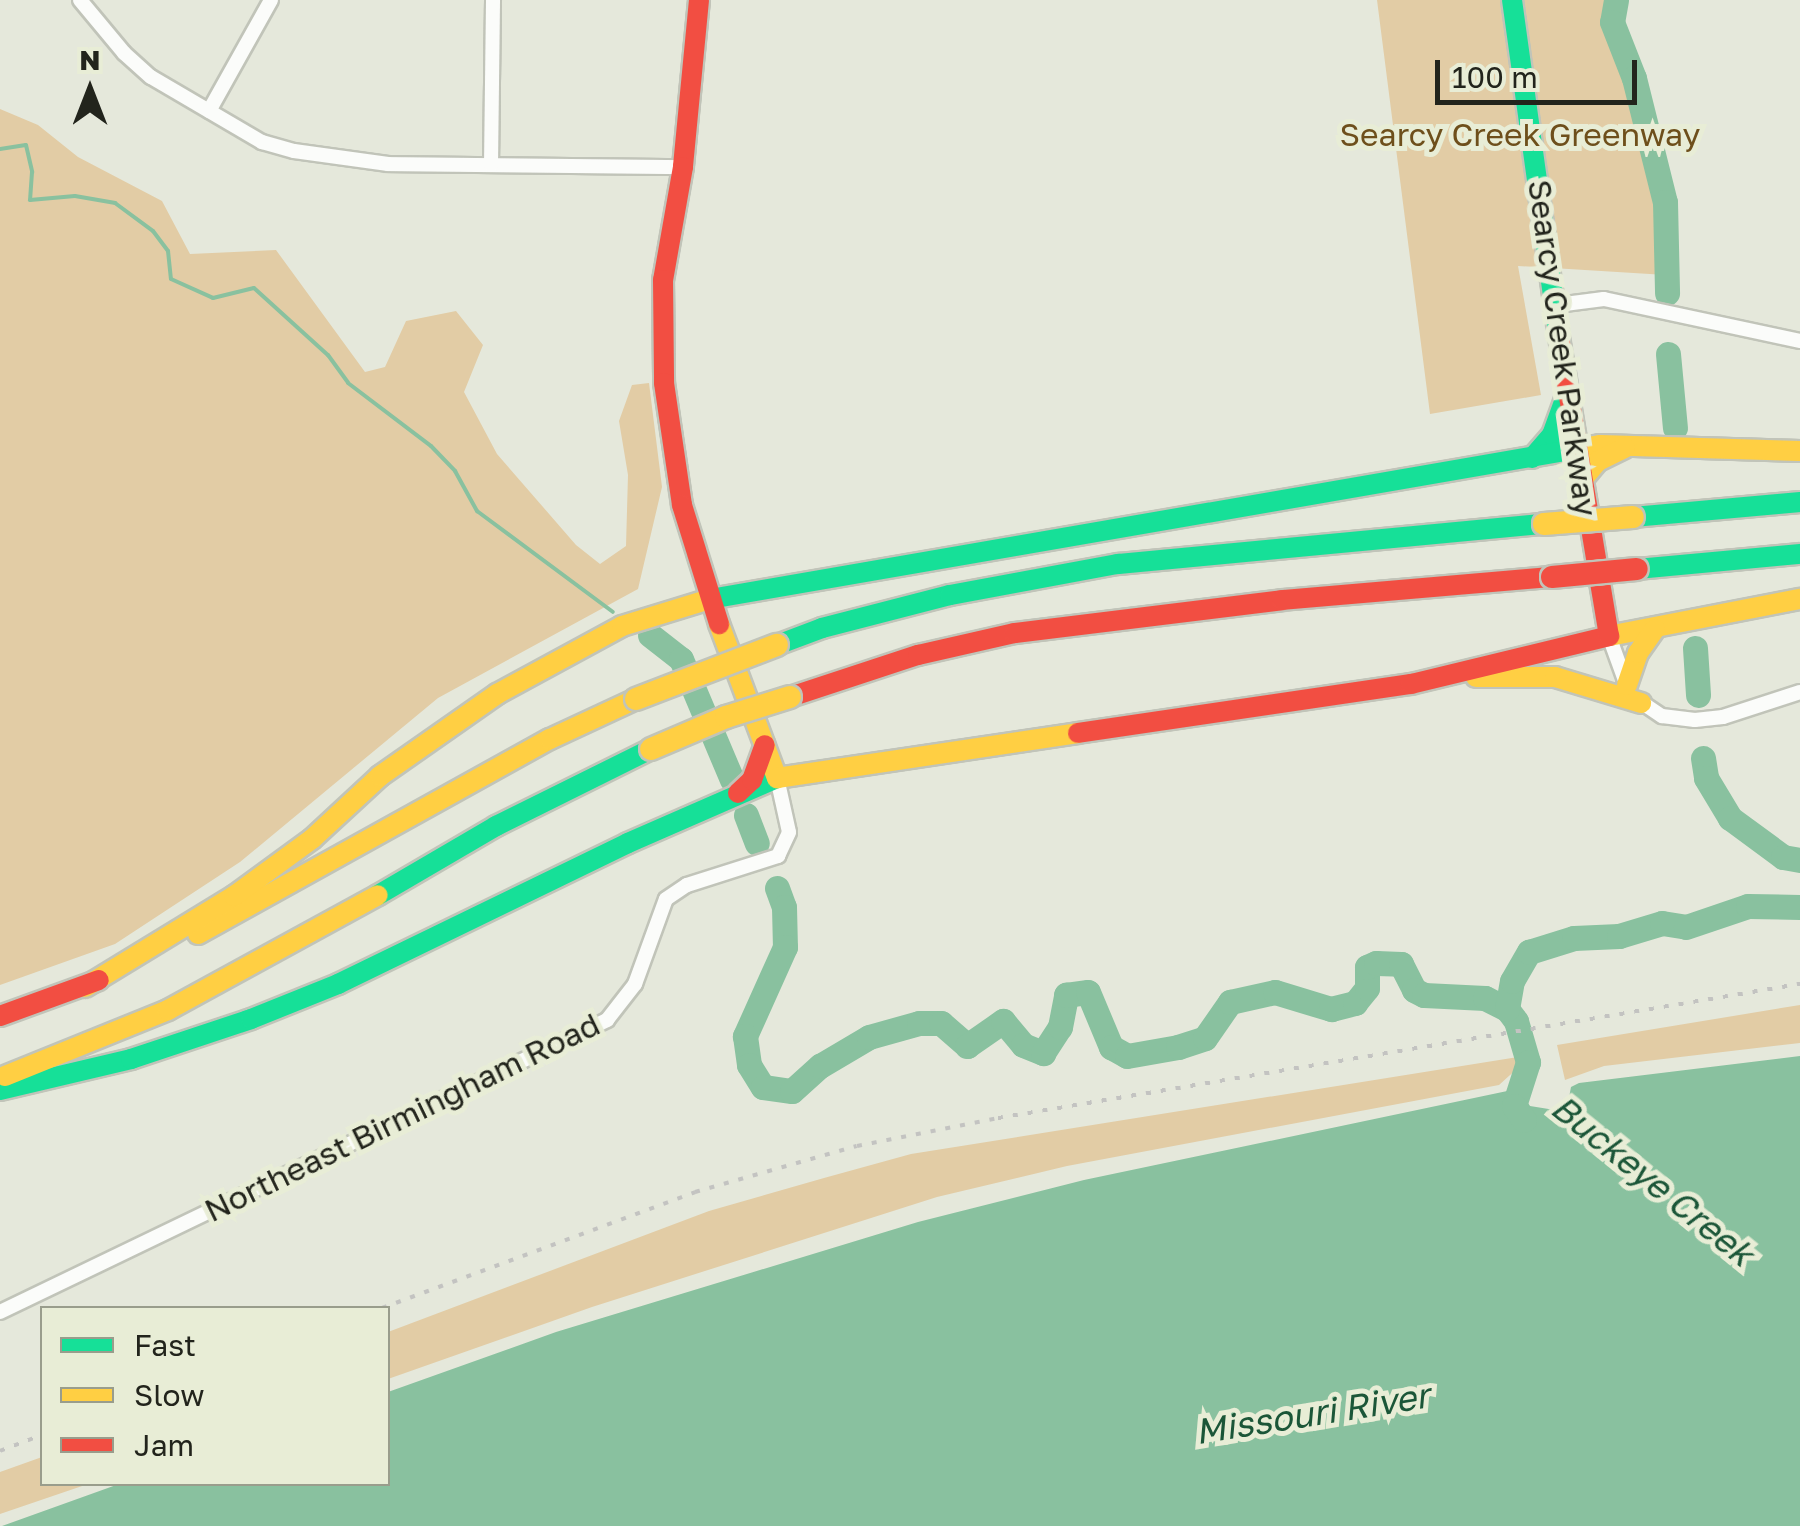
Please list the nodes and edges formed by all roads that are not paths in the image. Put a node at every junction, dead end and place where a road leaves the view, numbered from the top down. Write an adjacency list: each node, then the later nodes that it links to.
1 (80, 0): 6 (street)
2 (271, 0): 6 (street)
3 (493, 0): 7 (street)
4 (698, 0): 8 (main road)
5 (1512, 0): 9 (main road, Searcy Creek Parkway)
6 (209, 111): 7 (street)
7 (491, 165): 8 (street)
8 (683, 167): 19 (main road)
9 (1557, 305): 10 (street); 11 (main road, Searcy Creek Parkway)
10 (1800, 341)
11 (1567, 393): 13 (main road, Searcy Creek Parkway); 15 (main road)
12 (1625, 448): 13 (main road); 14 (main road); 16 (main road)
13 (1577, 449): 15 (main road); 16 (main road, Searcy Creek Parkway)
14 (1800, 451)
15 (1532, 458): 19 (main road)
16 (1581, 480): 22 (main road, Searcy Creek Parkway)
17 (1800, 502): 29 (main road, bridge)
18 (1800, 554): 31 (main road, bridge)
19 (710, 598): 26 (main road); 29 (main road)
20 (1800, 600): 21 (main road)
21 (1655, 630): 22 (main road); 25 (main road)
22 (1609, 636): 23 (main road); 25 (street)
23 (1449, 678): 25 (main road); 27 (main road)
24 (1800, 692): 25 (street)
25 (1634, 694)
26 (765, 745): 27 (main road); 28 (main road)
27 (777, 778): 28 (main road); 33 (street, Northeast Birmingham Road)
28 (734, 796): 32 (main road)
29 (84, 987): 30 (main road)
30 (0, 1016)
31 (0, 1078)
32 (0, 1090)
33 (0, 1312)

